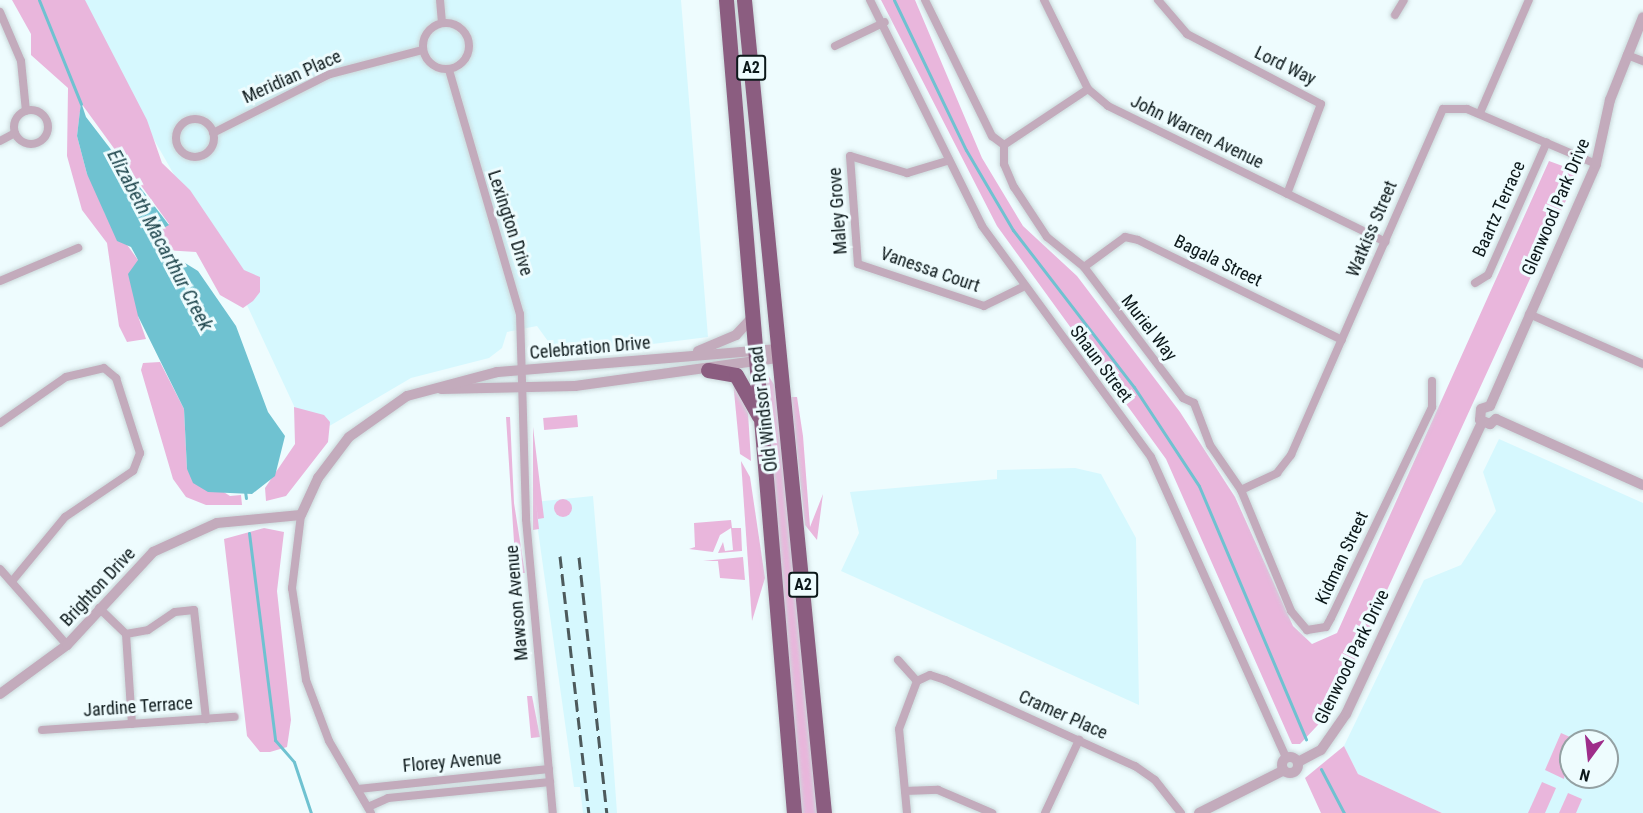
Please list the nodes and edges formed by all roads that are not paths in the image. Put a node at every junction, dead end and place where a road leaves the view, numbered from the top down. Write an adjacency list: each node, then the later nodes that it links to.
1 (440, 0): 13 (street)
2 (726, 0): 39 (highway, Old Windsor Road / A2)
3 (744, 0): 41 (highway, Old Windsor Road / A2)
4 (870, 0): 14 (street, Shaun Street)
5 (924, 0): 27 (street)
6 (1044, 0): 20 (street, John Warren Avenue)
7 (1158, 0): 30 (street, Lord Way)
8 (1404, 0): 11 (street)
9 (1529, 0): 22 (street)
10 (0, 12): 21 (street)
11 (1395, 15)
12 (1643, 17): 17 (street, Glenwood Park Drive)
13 (442, 22): 16 (street); 19 (street)
14 (885, 22): 15 (street); 28 (street, Shaun Street)
15 (835, 46)
16 (422, 50): 19 (street); 23 (street, Meridian Place)
17 (1627, 55): 18 (street); 29 (street, Glenwood Park Drive)
18 (1643, 61)
19 (449, 70): 46 (street, Lexington Drive)
20 (1088, 89): 27 (street); 30 (street, John Warren Avenue)
21 (26, 111): 24 (street); 24 (street)
22 (1480, 113): 26 (street, Watkiss Street); 31 (street, Watkiss Street)
23 (213, 132): 23 (street)
24 (15, 133): 25 (street)
25 (0, 141)
26 (1547, 142): 29 (street, Watkiss Street); 36 (street, Baartz Terrace)
27 (1004, 145): 34 (street, Muriel Way)
28 (947, 161): 33 (street, Maley Grove); 37 (street, Shaun Street)
29 (1596, 164): 38 (street, Glenwood Park Drive)
30 (1287, 194): 31 (street, John Warren Avenue)
31 (1385, 242): 40 (street, Watkiss Street)
32 (78, 248): 35 (street)
33 (858, 264): 37 (street, Vanessa Court)
34 (1084, 267): 40 (street, Bagala Street); 50 (street, Muriel Way)
35 (0, 281)
36 (1475, 283)
37 (1023, 287): 72 (street, Shaun Street)
38 (1529, 314): 44 (street); 51 (street, Glenwood Park Drive)
39 (752, 318): 42 (street); 43 (highway, Old Windsor Road / A2)
40 (1342, 340): 57 (street, Watkiss Street)
41 (777, 354): 43 (street); 82 (highway, Old Windsor Road / A2)
42 (689, 355): 43 (street, Celebration Drive); 46 (street, Celebration Drive)
43 (756, 355): 45 (street, Celebration Drive); 52 (highway, Old Windsor Road / A2)
44 (1643, 364)
45 (708, 370): 49 (street, Celebration Drive); 52 (highway)
46 (523, 371): 48 (street, Celebration Drive); 49 (street, Lexington Drive)
47 (1432, 381): 57 (street, Kidman Street)
48 (429, 389): 49 (street, Celebration Drive); 58 (street, Celebration Drive)
49 (523, 389): 74 (street, Mawson Avenue)
50 (1194, 403): 57 (street, Kidman Street)
51 (1490, 406): 53 (street); 54 (street, Glenwood Park Drive)
52 (761, 418): 81 (highway, Old Windsor Road / A2)
53 (1496, 419): 54 (street); 56 (street)
54 (1482, 422): 73 (street, Glenwood Park Drive)
55 (0, 423): 60 (street)
56 (1643, 486)
57 (1241, 490)
58 (301, 515): 61 (street, Brighton Drive); 77 (street, Celebration Drive)
59 (0, 569): 60 (street)
60 (13, 580): 63 (street)
61 (99, 608): 62 (street); 63 (street, Brighton Drive)
62 (126, 634): 68 (street); 69 (street)
63 (67, 645): 66 (street, Brighton Drive)
64 (898, 660): 65 (street)
65 (917, 681): 71 (street, Cramer Place); 78 (street)
66 (0, 694)
67 (235, 717): 68 (street, Jardine Terrace)
68 (206, 719): 69 (street, Jardine Terrace)
69 (132, 724): 70 (street, Jardine Terrace)
70 (42, 730)
71 (1079, 740): 85 (street); 86 (street, Cramer Place)
72 (1286, 758): 73 (street); 75 (street)
73 (1298, 762): 75 (street, Glenwood Park Drive)
74 (549, 769): 76 (street, Mawson Avenue); 77 (street, Florey Avenue)
75 (1284, 770): 87 (street)
76 (550, 782): 79 (street, Florey Avenue); 80 (street, Mawson Avenue)
77 (358, 789): 79 (street, Celebration Drive)
78 (905, 791): 83 (street); 84 (street)
79 (370, 810)
80 (553, 813)
81 (794, 813)
82 (824, 813)
83 (907, 813)
84 (992, 813)
85 (1046, 813)
86 (1181, 813)
87 (1199, 813)

